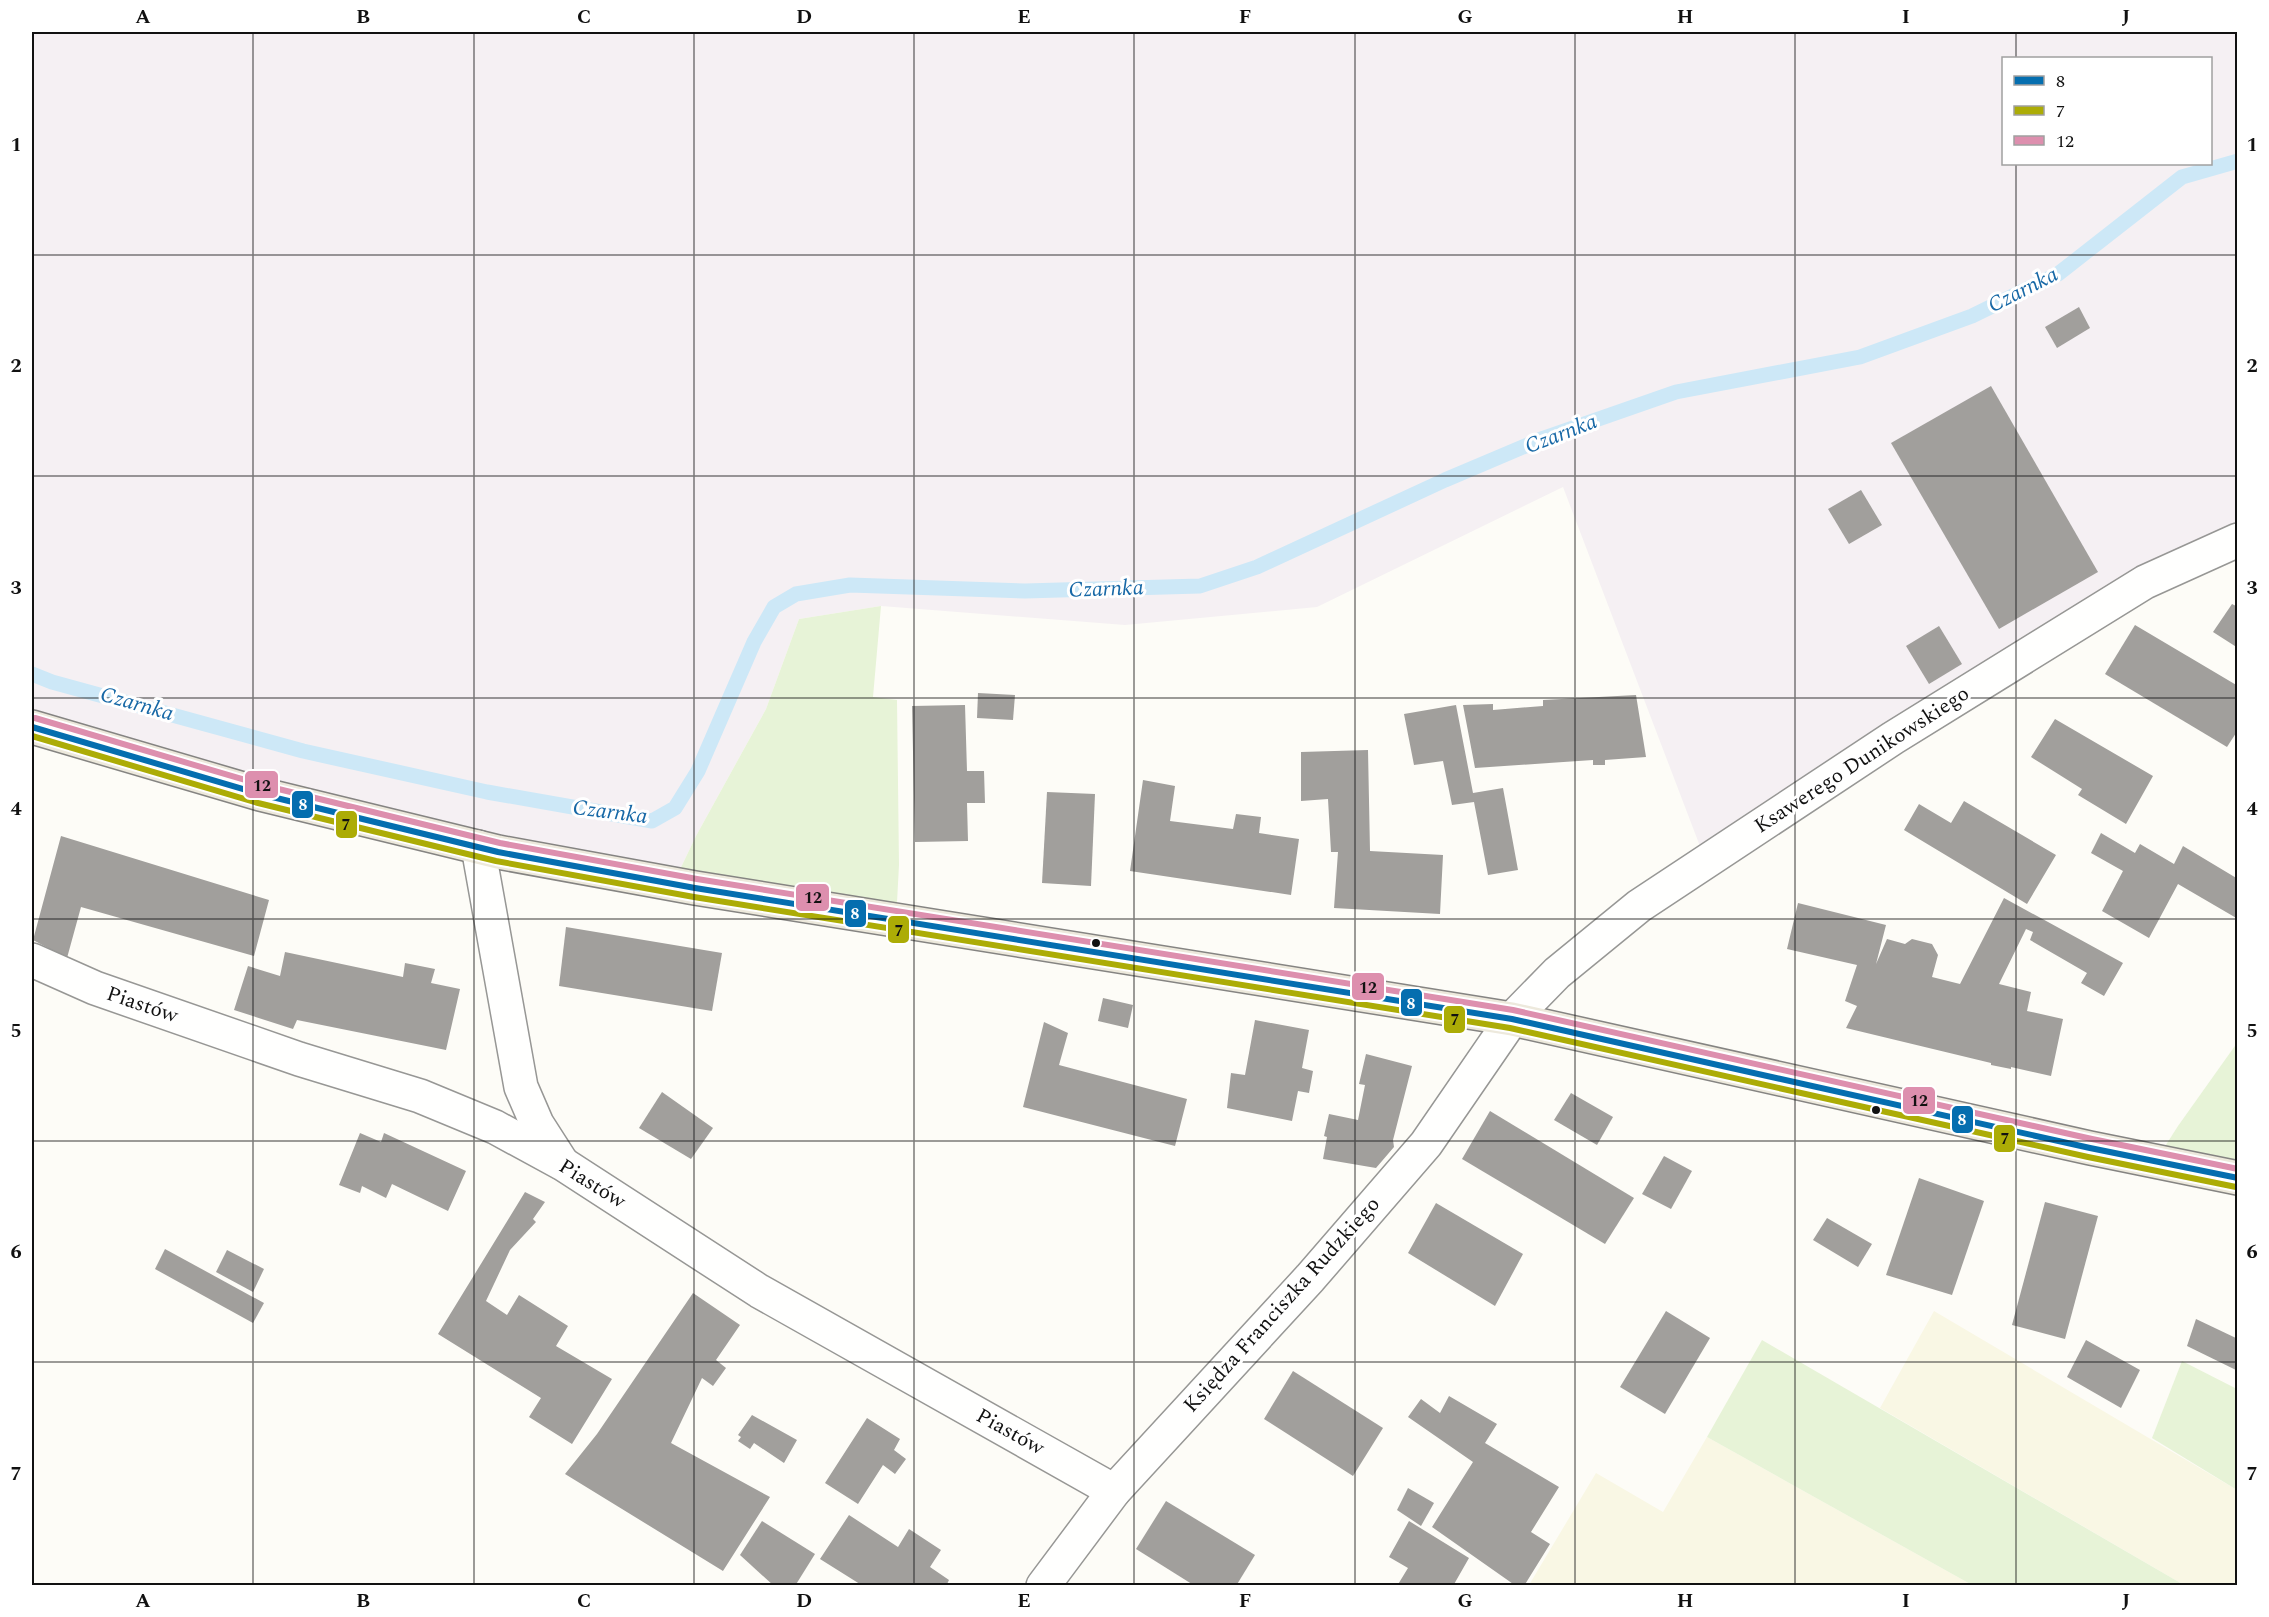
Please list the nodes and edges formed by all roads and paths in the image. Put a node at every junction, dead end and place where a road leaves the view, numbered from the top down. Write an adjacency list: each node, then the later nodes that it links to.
1 (2238, 540): 5 (street, Ksawerego Dunikowskiego)
2 (32, 726): 3 (main road)
3 (478, 847): 5 (main road); 6 (street)
4 (32, 960): 6 (street, Piastów)
5 (1512, 1019): 7 (main road); 8 (street, Księdza Franciszka Rudzkiego)
6 (562, 1164): 8 (street, Piastów)
7 (2238, 1178)
8 (1114, 1491): 9 (street, Księdza Franciszka Rudzkiego)
9 (1043, 1586)

